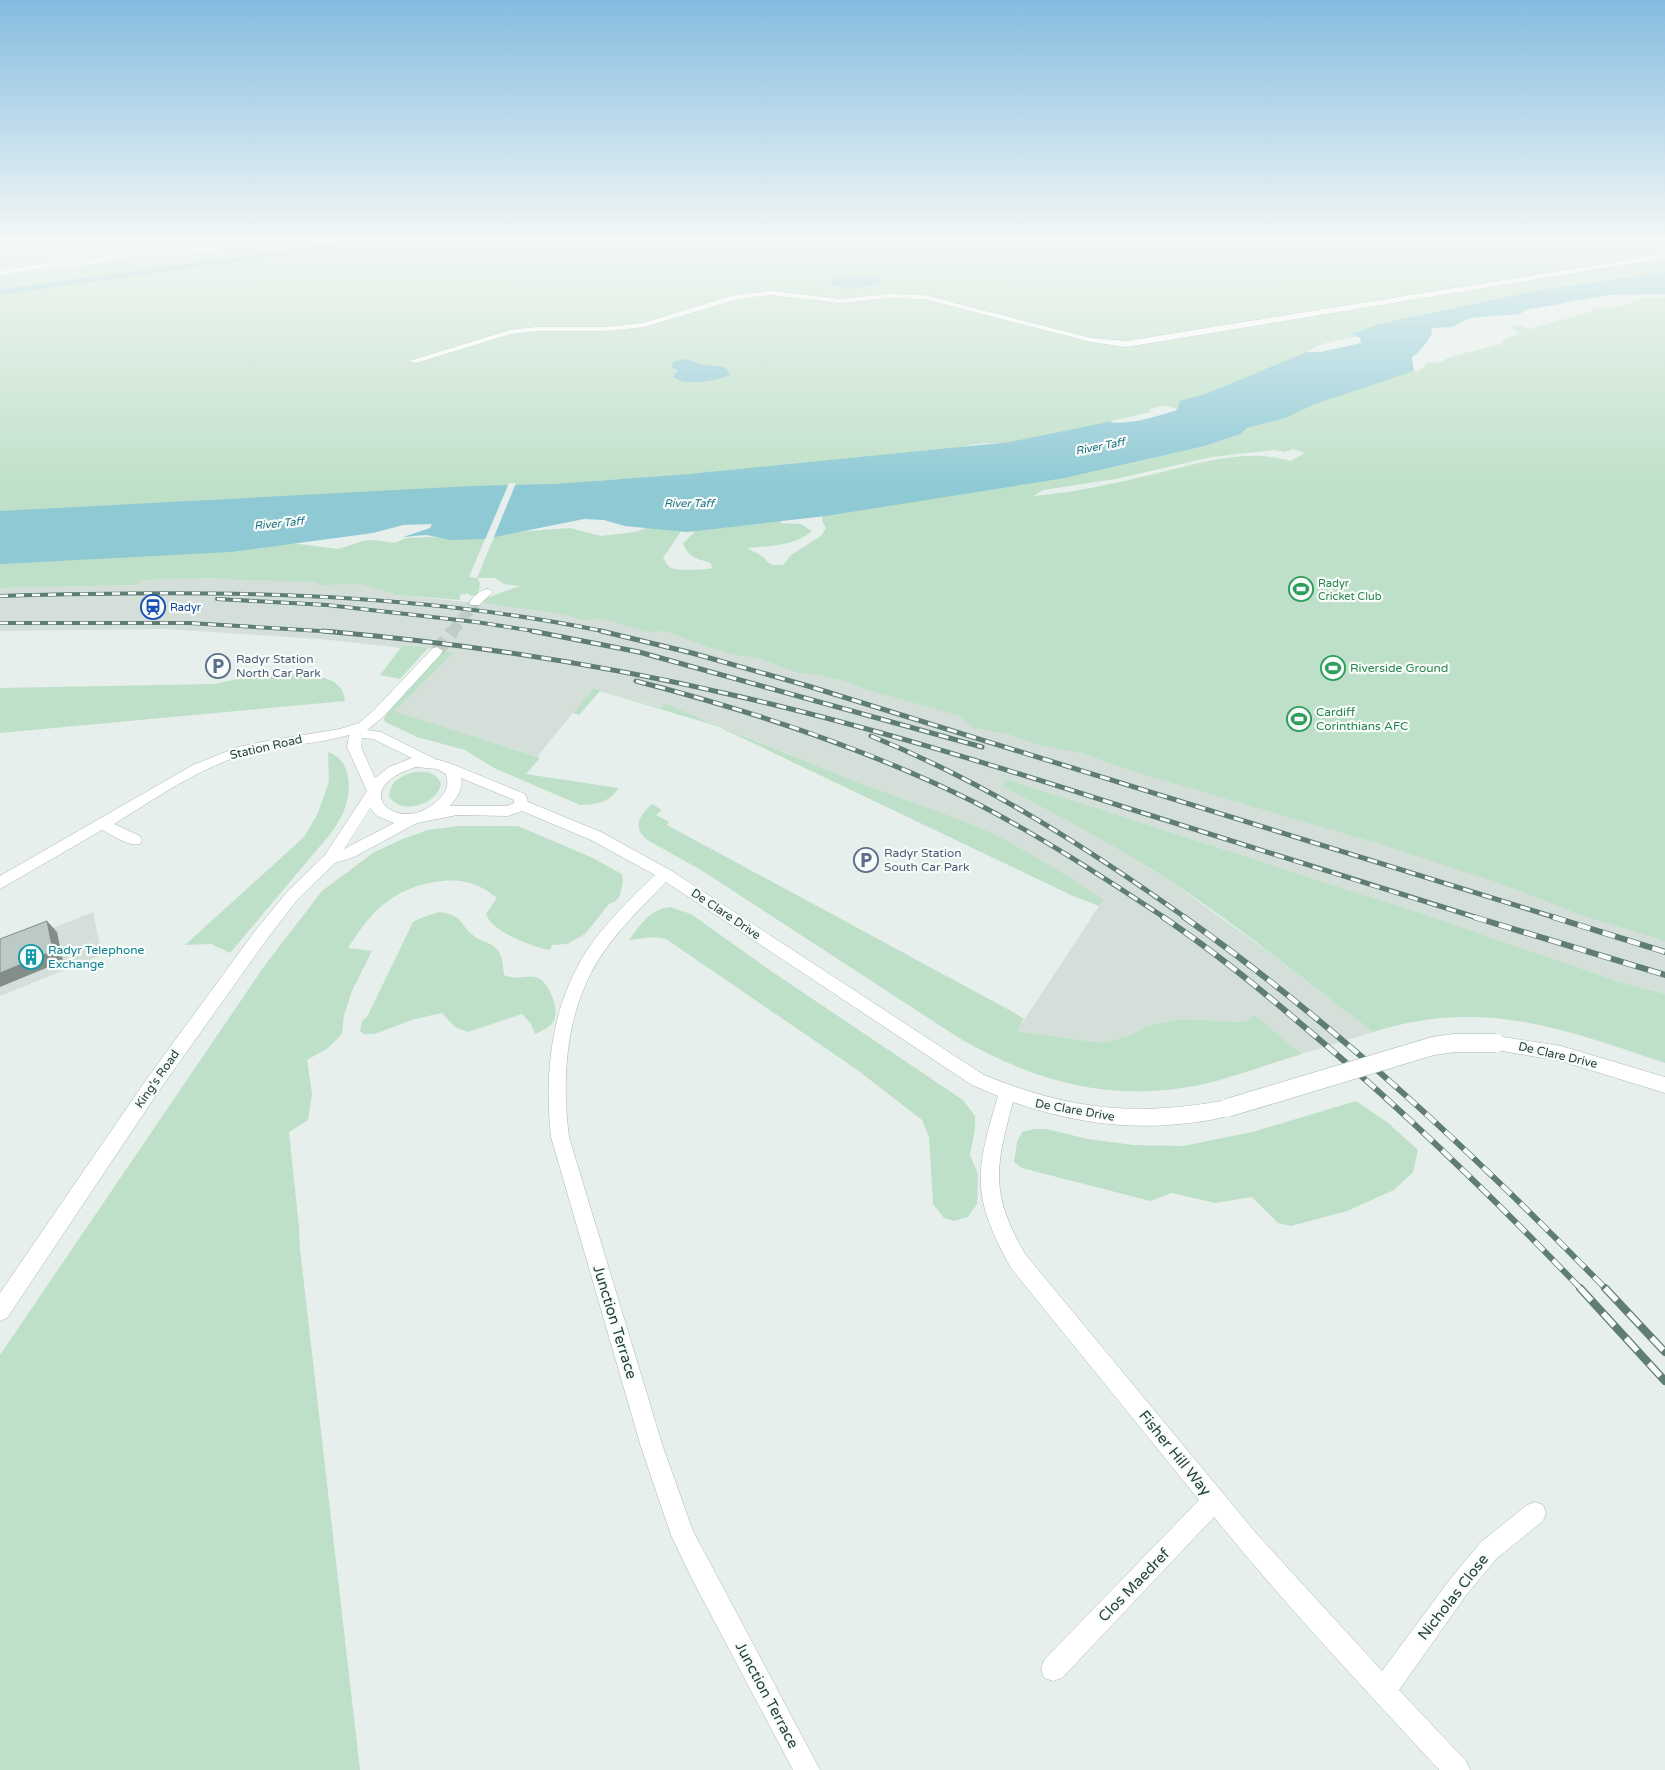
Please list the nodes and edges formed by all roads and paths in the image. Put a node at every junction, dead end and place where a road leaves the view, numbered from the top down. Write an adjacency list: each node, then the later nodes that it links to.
1 (647, 324): 4 (street)
2 (1027, 324): 3 (street)
3 (1251, 324)
4 (413, 361)
5 (487, 592): 6 (street)
6 (476, 603)
7 (437, 651): 8 (street, Station Road)
8 (356, 731): 9 (street, Station Road); 10 (street); 13 (street, Station Road)
9 (435, 763): 10 (street, King's Road); 11 (street, De Clare Drive); 12 (street)
10 (374, 791): 12 (street); 15 (street, King's Road)
11 (522, 805): 12 (street); 16 (street, De Clare Drive)
12 (422, 816): 15 (street, King's Road)
13 (102, 824): 14 (street); 17 (street, Station Road)
14 (135, 840)
15 (330, 859): 20 (street, King's Road)
16 (665, 874): 19 (street, De Clare Drive); 25 (street, Junction Terrace)
17 (0, 883)
18 (1665, 1086): 19 (street, De Clare Drive, bridge)
19 (1007, 1094): 21 (street, Fisher Hill Way)
20 (0, 1310)
21 (1214, 1501): 23 (street, Clos Maedref); 24 (street, Fisher Hill Way)
22 (1535, 1513): 24 (street, Nicholas Close)
23 (1053, 1669)
24 (1383, 1691): 26 (street, Fisher Hill Way)
25 (808, 1770)
26 (1457, 1770)

